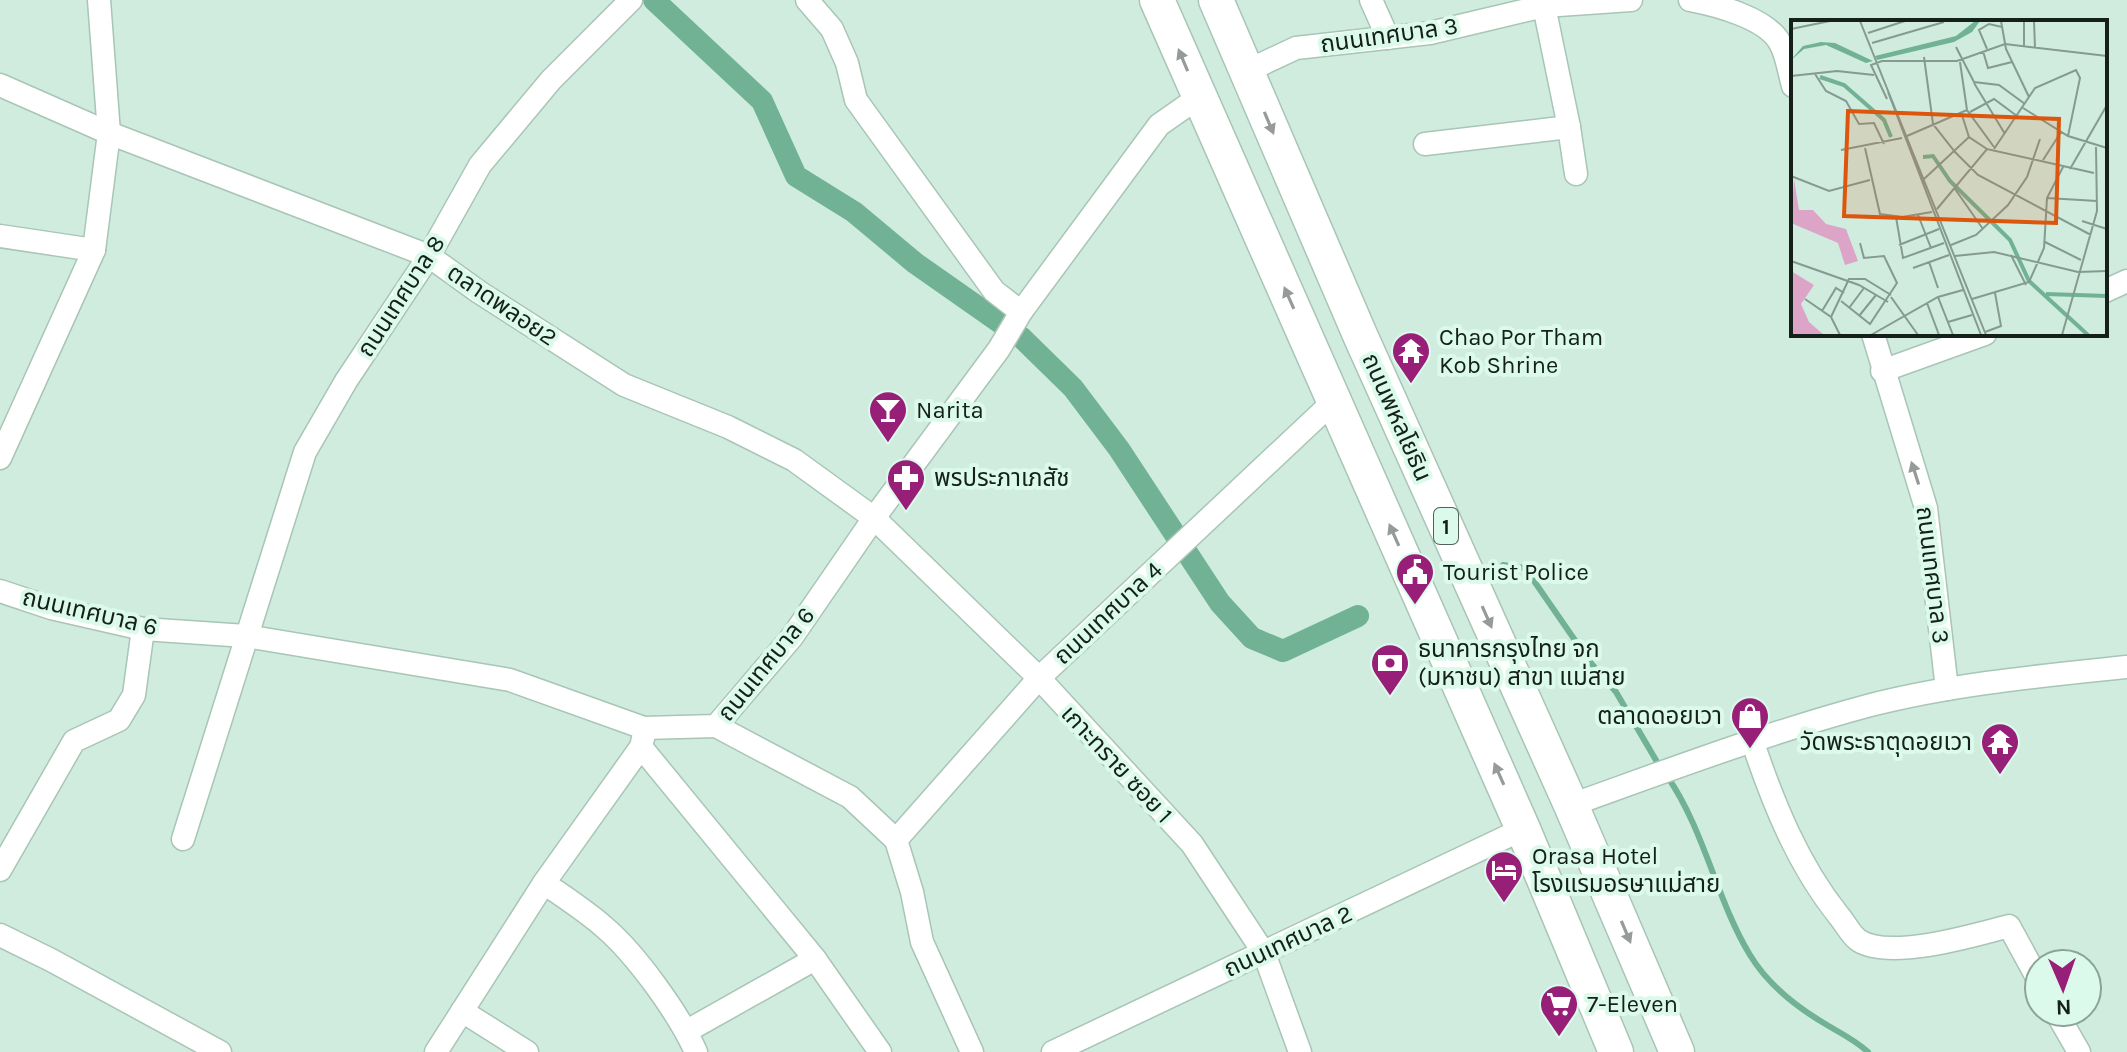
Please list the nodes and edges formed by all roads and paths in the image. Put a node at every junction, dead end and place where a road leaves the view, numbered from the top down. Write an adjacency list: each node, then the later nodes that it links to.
1 (99, 0): 17 (street)
2 (631, 0): 22 (street, ถนนเทศบาล 8)
3 (807, 0): 25 (street)
4 (1157, 0): 15 (main road, ถนนพหลโยธิน / 1, one-way to 4)
5 (1216, 0): 12 (main road, ถนนพหลโยธิน / 1)
6 (1371, 0): 11 (street)
7 (1631, 0): 9 (street, ถนนเทศบาล 3)
8 (1690, 0): 13 (street)
9 (1606, 1): 10 (street, ถนนเทศบาล 3)
10 (1544, 6): 11 (street, ถนนเทศบาล 3); 16 (street)
11 (1388, 38): 12 (street, ถนนเทศบาล 3)
12 (1247, 71): 26 (main road, ถนนพหลโยธิน / 1, one-way to 26)
13 (1791, 79)
14 (0, 85): 17 (street, ตลาดพลอย2)
15 (1199, 97): 25 (street, ถนนเทศบาล 6); 29 (main road, ถนนพหลโยธิน / 1, one-way to 15)
16 (1569, 127): 18 (street); 19 (street)
17 (109, 133): 21 (street); 22 (street, ตลาดพลอย2)
18 (1425, 144)
19 (1576, 174)
20 (0, 236): 21 (street)
21 (94, 250): 32 (street)
22 (429, 256): 33 (street, ตลาดพลอย2); 36 (street, ถนนเทศบาล 8)
23 (2127, 281): 24 (street)
24 (2107, 290)
25 (1021, 312): 33 (street, ถนนเทศบาล 6)
26 (1360, 335): 29 (main road); 43 (main road, ถนนพหลโยธิน / 1, one-way to 43)
27 (1873, 336): 30 (street, ถนนเทศบาล 3)
28 (1979, 336): 30 (street)
29 (1314, 352): 31 (main road, ถนนพหลโยธิน / 1)
30 (1882, 371): 39 (street, ถนนเทศบาล 3, one-way to 30)
31 (1335, 400): 38 (street, ถนนเทศบาล 4); 44 (main road, ถนนพหลโยธิน / 1, one-way to 31)
32 (0, 458)
33 (874, 518): 38 (street, เกาะทราย ซอย 1); 40 (street, ถนนเทศบาล 6)
34 (0, 591): 35 (street, ถนนเทศบาล 6)
35 (143, 629): 36 (street, ถนนเทศบาล 6); 47 (street)
36 (246, 636): 41 (street, ถนนเทศบาล 6); 45 (street, ถนนเทศบาล 8)
37 (2127, 667): 39 (street)
38 (1039, 678): 46 (street, ถนนเทศบาล 4); 51 (street, เกาะทราย ซอย 1)
39 (1947, 689): 42 (street)
40 (716, 726): 41 (street, ถนนเทศบาล 6); 46 (street)
41 (643, 738): 48 (street); 52 (street)
42 (1752, 740): 43 (street); 50 (street)
43 (1571, 805): 65 (main road, ถนนพหลโยธิน / 1, one-way to 65)
44 (1523, 829): 51 (street, ถนนเทศบาล 2); 64 (main road, ถนนพหลโยธิน / 1)
45 (183, 839)
46 (896, 840): 61 (street)
47 (0, 870)
48 (544, 883): 53 (street); 55 (street)
49 (0, 935): 56 (street)
50 (2023, 952)
51 (1264, 953): 62 (street, ถนนเทศบาล 2); 63 (street, เกาะทราย ซอย 1)
52 (815, 959): 55 (street); 60 (street)
53 (462, 1011): 57 (street); 58 (street)
54 (2065, 1028): 66 (street)
55 (687, 1031): 59 (street)
56 (220, 1052)
57 (436, 1052)
58 (527, 1052)
59 (696, 1052)
60 (880, 1052)
61 (972, 1052)
62 (1053, 1052)
63 (1300, 1052)
64 (1616, 1052)
65 (1677, 1052)
66 (2079, 1052)

